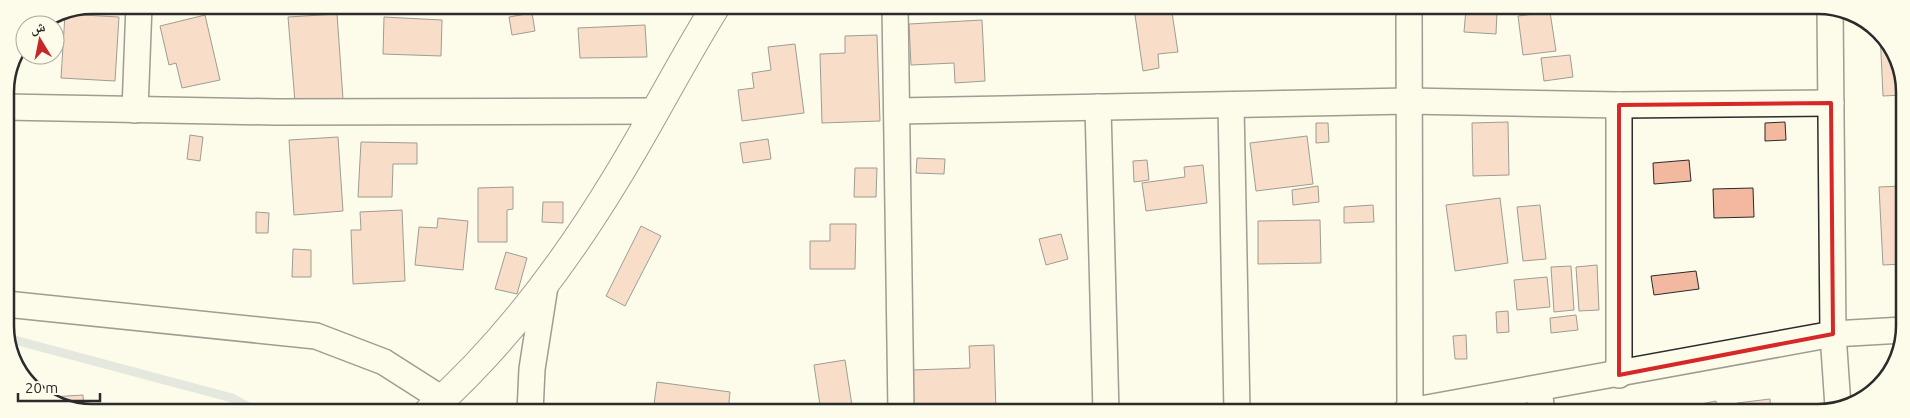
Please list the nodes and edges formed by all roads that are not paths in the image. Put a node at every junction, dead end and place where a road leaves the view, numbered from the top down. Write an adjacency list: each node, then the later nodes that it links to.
1 (139, 14): 12 (street)
2 (711, 14): 13 (street)
3 (895, 14): 14 (street)
4 (1409, 14): 6 (street)
5 (1830, 15): 7 (street)
6 (1408, 101): 8 (street); 9 (street); 28 (street)
7 (1831, 103): 9 (street); 18 (street)
8 (1231, 105): 11 (street); 27 (street)
9 (1619, 105): 19 (street)
10 (14, 107): 12 (street)
11 (1098, 107): 14 (street); 26 (street)
12 (135, 110): 13 (street)
13 (655, 111): 15 (street)
14 (897, 111): 25 (street)
15 (545, 286): 23 (street); 24 (street)
16 (14, 305): 22 (street)
17 (1896, 330): 18 (street)
18 (1833, 334): 19 (street); 21 (street)
19 (1619, 375): 20 (street)
20 (1541, 401): 29 (street)
21 (1838, 402)
22 (434, 404)
23 (436, 404)
24 (530, 404)
25 (901, 404)
26 (1106, 404)
27 (1237, 404)
28 (1408, 404)
29 (1505, 404)

